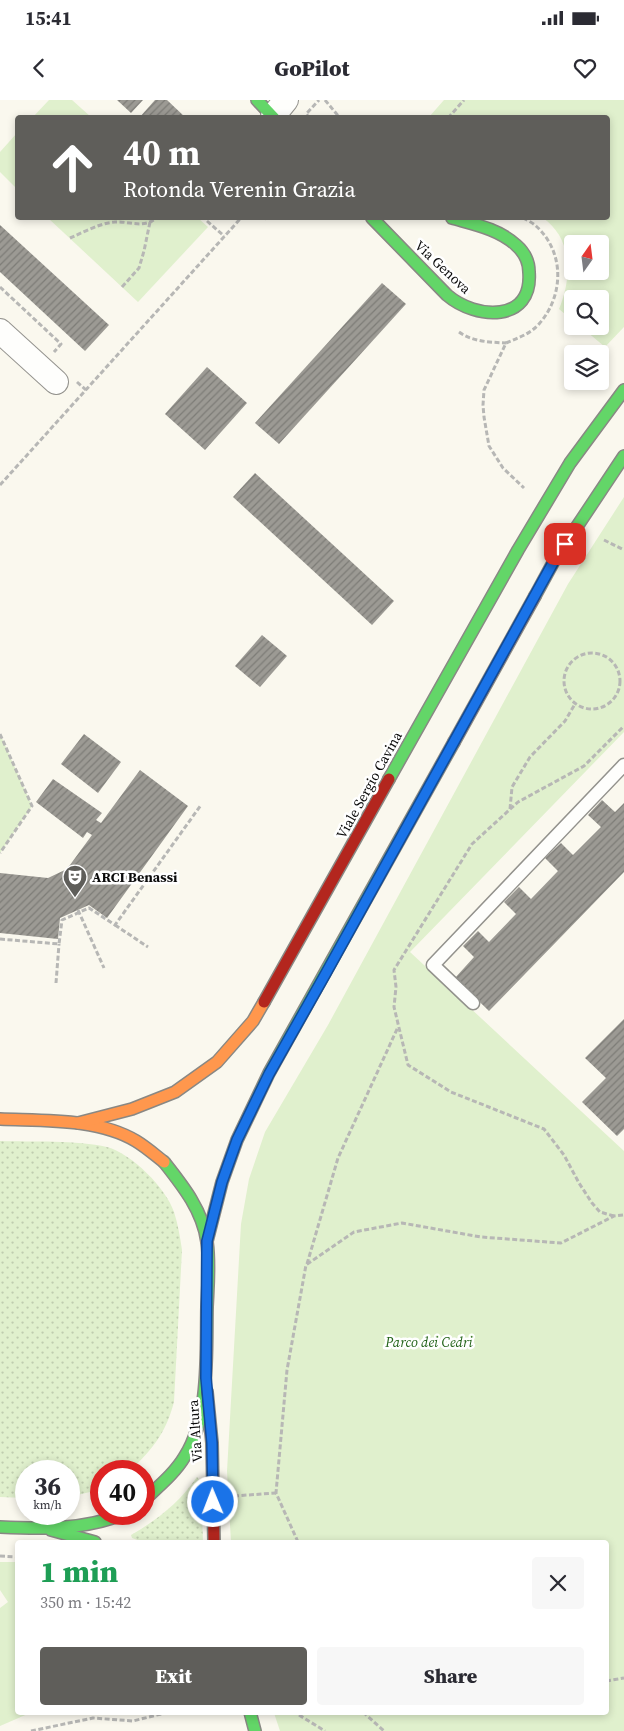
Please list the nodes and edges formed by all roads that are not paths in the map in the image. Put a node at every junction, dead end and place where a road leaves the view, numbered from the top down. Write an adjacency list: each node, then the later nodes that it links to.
1 (374, 220): 2 (main road, Via Genova)
2 (458, 220)
3 (0, 330): 4 (street)
4 (56, 382)
5 (624, 390): 10 (main road, Viale Sergio Cavina)
6 (624, 456): 11 (main road)
7 (624, 766): 8 (lane)
8 (473, 1003)
9 (0, 1119): 10 (main road)
10 (78, 1123): 11 (main road)
11 (207, 1241): 12 (main road)
12 (206, 1378): 13 (main road); 18 (main road, Via Altura)
13 (155, 1490)
14 (90, 1525): 16 (main road)
15 (0, 1527): 16 (main road)
16 (51, 1530): 17 (main road)
17 (88, 1540)
18 (214, 1540)
19 (251, 1715): 20 (main road)
20 (256, 1731)

